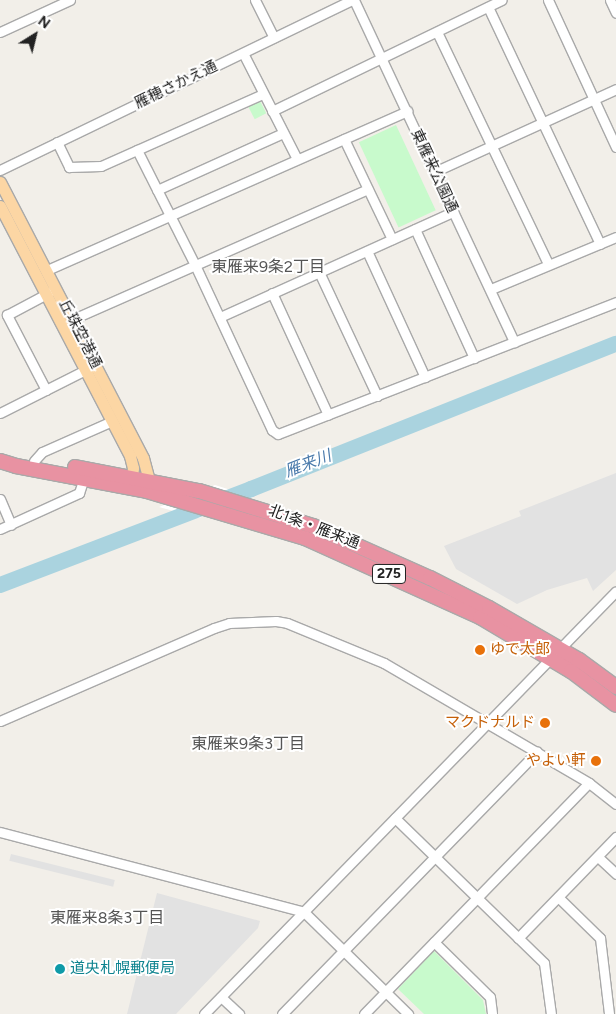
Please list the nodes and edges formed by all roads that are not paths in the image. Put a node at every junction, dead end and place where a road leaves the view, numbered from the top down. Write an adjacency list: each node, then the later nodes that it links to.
1 (70, 0): 7 (street)
2 (255, 0): 12 (street)
3 (353, 0): 12 (street, 雁穂さかえ通); 14 (street, 東雁来公園通)
4 (502, 0): 8 (street)
5 (548, 0): 17 (street)
6 (610, 0): 9 (street)
7 (58, 2): 10 (street)
8 (488, 7): 11 (street); 20 (street)
9 (616, 13)
10 (0, 32)
11 (437, 32): 14 (street); 25 (street)
12 (274, 38): 13 (street, 雁穂さかえ通)
13 (243, 53): 16 (street); 23 (street, 雁穂さかえ通)
14 (382, 58): 18 (street); 19 (street, 東雁来公園通)
15 (616, 89): 17 (street)
16 (263, 94): 18 (street); 26 (street)
17 (594, 99): 20 (street); 24 (street)
18 (272, 111): 21 (street)
19 (407, 111): 22 (street); 29 (street, 東雁来公園通)
20 (542, 123): 25 (street); 39 (street)
21 (283, 133): 27 (street); 32 (street)
22 (344, 139): 27 (street); 31 (street)
23 (57, 142): 26 (street); 28 (street, 雁穂さかえ通)
24 (616, 146)
25 (492, 147): 29 (street); 41 (street)
26 (137, 150): 32 (street)
27 (297, 159): 35 (street)
28 (0, 170)
29 (434, 172): 34 (street, 東雁来公園通)
30 (0, 182): 43 (main road, 丘珠空港通)
31 (368, 189): 38 (street); 42 (street)
32 (157, 190): 35 (street)
33 (0, 206): 46 (main road, 丘珠空港通)
34 (453, 212): 36 (street); 45 (street, 東雁来公園通)
35 (170, 216): 42 (street); 43 (street)
36 (415, 229): 38 (street); 52 (street)
37 (616, 237): 39 (street)
38 (392, 239): 40 (street)
39 (600, 244): 41 (street)
40 (367, 251): 44 (street); 55 (street)
41 (548, 264): 45 (street)
42 (196, 266): 49 (street); 50 (street)
43 (47, 270): 46 (main road, 丘珠空港通)
44 (318, 272): 47 (street); 57 (street)
45 (490, 289): 51 (street, 東雁来公園通)
46 (51, 291): 50 (main road, 丘珠空港通); 54 (main road, 丘珠空港通); 56 (street)
47 (272, 293): 49 (street); 59 (street)
48 (616, 302): 51 (street)
49 (220, 317): 59 (street)
50 (72, 319): 53 (main road, 丘珠空港通)
51 (514, 342): 52 (street)
52 (474, 358): 55 (street)
53 (95, 363): 54 (street); 65 (main road, 丘珠空港通)
54 (86, 370): 56 (street); 60 (main road, 丘珠空港通)
55 (425, 377): 57 (street)
56 (46, 390): 58 (street)
57 (377, 396): 59 (street)
58 (1, 410)
59 (328, 415)
60 (112, 421): 62 (street); 64 (main road, 丘珠空港通)
61 (0, 460): 62 (highway, 北1条・雁来通 / 275); 63 (highway, 北1条・雁来通 / 275)
62 (34, 461): 64 (highway, 北1条・雁来通 / 275)
63 (84, 478): 64 (highway, 北1条・雁来通 / 275); 67 (street)
64 (131, 482): 65 (highway, 北1条・雁来通 / 275)
65 (148, 486): 70 (highway, 北1条・雁来通 / 275); 70 (highway, 北1条・雁来通 / 275)
66 (0, 499): 67 (street)
67 (11, 525): 68 (street)
68 (0, 529)
69 (616, 591): 70 (street)
70 (554, 654): 71 (highway, 北1条・雁来通 / 275); 72 (highway, 北1条・雁来通 / 275); 74 (street)
71 (616, 688)
72 (616, 704)
73 (0, 721): 74 (street)
74 (488, 723): 75 (street); 78 (street)
75 (537, 752): 76 (street); 81 (street)
76 (589, 783): 77 (street); 85 (street)
77 (616, 804)
78 (395, 818): 81 (street); 86 (street)
79 (0, 832): 86 (street)
80 (616, 838): 82 (street)
81 (435, 857): 85 (street); 89 (street)
82 (598, 857): 83 (street); 84 (street)
83 (616, 874)
84 (558, 897): 87 (street); 99 (street)
85 (477, 898): 87 (street); 88 (street)
86 (304, 912): 89 (street); 91 (street)
87 (518, 938): 98 (street)
88 (434, 942): 90 (street); 97 (street)
89 (344, 951): 90 (street); 94 (street)
90 (386, 992): 95 (street); 96 (street)
91 (221, 997): 92 (street); 93 (street)
92 (204, 1014)
93 (239, 1014)
94 (282, 1014)
95 (364, 1014)
96 (408, 1014)
97 (492, 1014)
98 (551, 1014)
99 (609, 1014)

